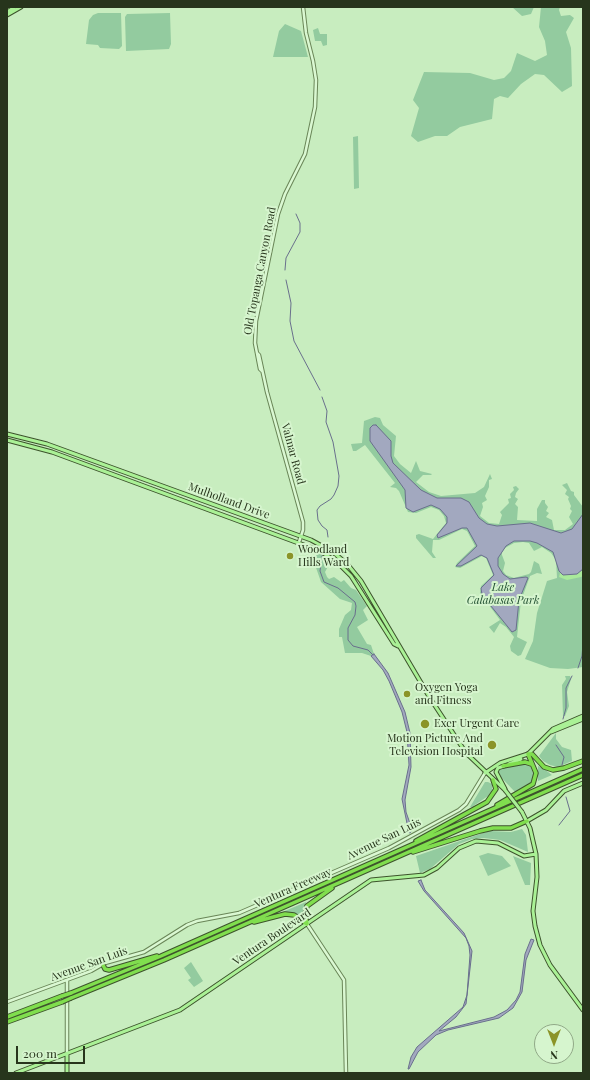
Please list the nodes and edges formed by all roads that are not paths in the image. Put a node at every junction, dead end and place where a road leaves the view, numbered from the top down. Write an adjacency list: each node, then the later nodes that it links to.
1 (15, 7): 4 (main road)
2 (21, 7): 5 (main road)
3 (303, 7): 6 (street, Old Topanga Canyon Road)
4 (7, 12)
5 (7, 15)
6 (257, 353): 9 (street, Valmar Road)
7 (7, 434): 9 (main road, Mulholland Drive)
8 (7, 440): 10 (main road, Mulholland Drive)
9 (301, 536): 10 (street, Valmar Road); 11 (main road, Mulholland Drive)
10 (299, 542): 12 (main road, Mulholland Drive)
11 (382, 614): 12 (main road); 13 (main road, Mulholland Drive)
12 (377, 617): 13 (main road, Mulholland Drive)
13 (398, 646): 20 (main road, Mulholland Drive)
14 (583, 718): 15 (main road)
15 (528, 754): 16 (highway); 17 (highway); 18 (main road); 20 (main road)
16 (583, 761)
17 (532, 764): 18 (highway); 25 (highway)
18 (503, 766): 24 (main road)
19 (583, 769): 25 (highway, Ventura Freeway)
20 (485, 773): 22 (main road, Mulholland Drive); 34 (street, Avenue San Luis)
21 (583, 775): 28 (highway, Ventura Freeway)
22 (493, 780): 24 (main road, Mulholland Drive); 27 (highway)
23 (582, 783): 26 (main road)
24 (505, 790): 26 (main road, Mulholland Drive, bridge)
25 (482, 814): 27 (highway, Ventura Freeway)
26 (527, 821): 28 (highway); 29 (main road, Mulholland Drive)
27 (405, 848): 33 (highway, Ventura Freeway)
28 (406, 854): 30 (highway, Ventura Freeway)
29 (536, 854): 32 (main road, Ventura Boulevard); 37 (main road, Mulholland Drive)
30 (343, 881): 31 (highway, Ventura Freeway); 32 (highway)
31 (249, 923): 32 (highway); 39 (highway, Ventura Freeway, bridge)
32 (307, 924): 40 (main road, Ventura Boulevard); 43 (street)
33 (161, 956): 34 (highway); 38 (highway, Ventura Freeway, bridge)
34 (103, 965): 35 (street, Avenue San Luis)
35 (67, 980): 36 (street, Avenue San Luis); 40 (street)
36 (7, 1002)
37 (583, 1010)
38 (7, 1017)
39 (7, 1022)
40 (67, 1054): 41 (main road, Ventura Boulevard); 42 (main road)
41 (16, 1073)
42 (67, 1073)
43 (346, 1073)

